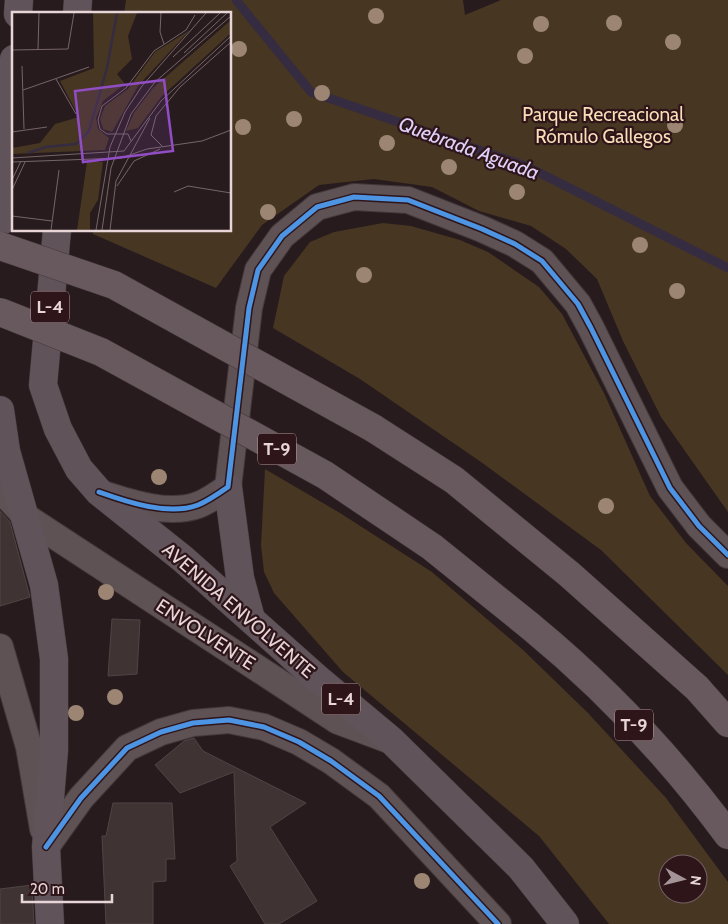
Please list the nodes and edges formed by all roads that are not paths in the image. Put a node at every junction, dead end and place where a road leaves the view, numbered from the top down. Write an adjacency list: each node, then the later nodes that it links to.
1 (12, 82): 2 (main road)
2 (0, 222)
3 (57, 231): 9 (main road, L-4)
4 (0, 246): 14 (highway, bridge)
5 (0, 312): 16 (highway, T-9, bridge)
6 (0, 410): 10 (main road)
7 (228, 487): 9 (street); 11 (street); 12 (main road)
8 (0, 489): 10 (street, ENVOLVENTE)
9 (99, 492): 12 (main road, AVENIDA ENVOLVENTE / L-4)
10 (26, 517): 15 (street, ENVOLVENTE); 17 (main road)
11 (728, 554)
12 (250, 619): 15 (main road, AVENIDA ENVOLVENTE / L-4)
13 (0, 647): 17 (street)
14 (728, 723)
15 (392, 741): 20 (main road, AVENIDA ENVOLVENTE / L-4)
16 (728, 835)
17 (46, 847): 18 (main road); 19 (street)
18 (50, 924)
19 (498, 924)
20 (565, 924)

